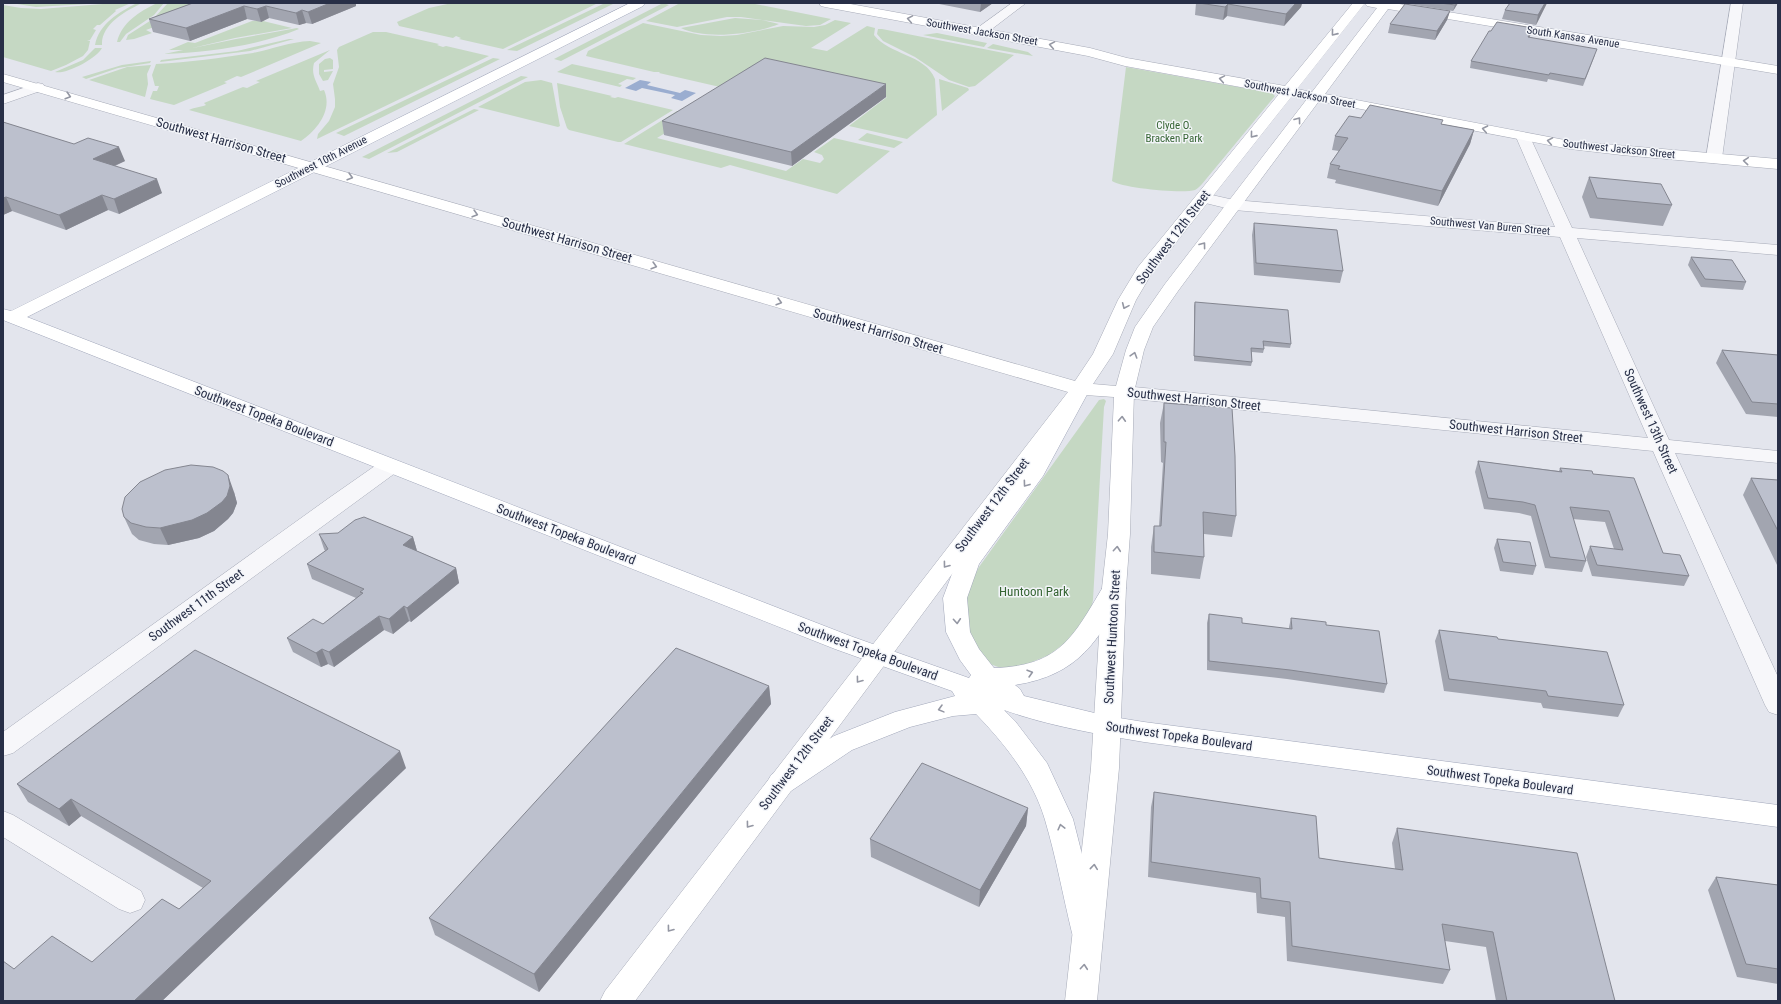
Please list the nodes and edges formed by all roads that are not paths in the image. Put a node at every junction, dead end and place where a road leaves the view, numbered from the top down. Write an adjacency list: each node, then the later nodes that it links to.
1 (639, 3): 19 (main road, Southwest 10th Avenue)
2 (825, 3): 8 (main road, Southwest Jackson Street, one-way to 2)
3 (1020, 3): 8 (street)
4 (1359, 3): 13 (main road, Southwest 12th Street, one-way to 13)
5 (1368, 3): 7 (main road, South Kansas Avenue)
6 (1737, 3): 9 (street)
7 (1385, 4): 9 (main road, South Kansas Avenue); 14 (main road)
8 (980, 32): 13 (main road, Southwest Jackson Street, one-way to 8)
9 (1727, 62): 10 (main road, South Kansas Avenue); 17 (street)
10 (1778, 70)
11 (3, 78): 12 (main road, Southwest Harrison Street)
12 (38, 87): 15 (street); 19 (main road, Southwest Harrison Street, one-way to 19)
13 (1288, 91): 14 (main road, Southwest Jackson Street); 20 (main road, Southwest 12th Street, one-way to 20)
14 (1316, 96): 16 (main road, Southwest Jackson Street, one-way to 14); 21 (main road, one-way to 14)
15 (3, 100)
16 (1523, 137): 17 (main road, Southwest Jackson Street, one-way to 16); 22 (street, Southwest 13th Street)
17 (1714, 158): 18 (main road, Southwest Jackson Street, one-way to 17)
18 (1778, 164)
19 (313, 166): 24 (main road, Southwest 10th Avenue); 25 (main road, Southwest Harrison Street, one-way to 25)
20 (1202, 198): 21 (street, Southwest Van Buren Street); 25 (main road, Southwest 12th Street, one-way to 25)
21 (1234, 205): 22 (street, Southwest Van Buren Street); 26 (main road, one-way to 21)
22 (1566, 232): 23 (street, Southwest Van Buren Street); 27 (street, Southwest 13th Street)
23 (1778, 250)
24 (6, 318): 29 (main road, Southwest Topeka Boulevard)
25 (1080, 390): 26 (main road, Southwest Harrison Street); 31 (main road, Southwest 12th Street, one-way to 31); 33 (main road, one-way to 33)
26 (1124, 392): 27 (street, Southwest Harrison Street); 30 (main road, Southwest Huntoon Street, one-way to 26)
27 (1662, 446): 28 (street, Southwest Harrison Street); 34 (street, Southwest 13th Street)
28 (1778, 457)
29 (390, 466): 31 (main road, Southwest Topeka Boulevard); 37 (street, Southwest 11th Street)
30 (1114, 588): 33 (main road, one-way to 30); 36 (main road, Southwest Huntoon Street)
31 (878, 655): 32 (main road, Southwest Topeka Boulevard); 38 (main road, Southwest 12th Street, one-way to 38)
32 (949, 680): 33 (main road); 35 (main road, Southwest Topeka Boulevard)
33 (984, 690): 35 (main road); 38 (main road, one-way to 38); 42 (main road, one-way to 33)
34 (1778, 705)
35 (1022, 706): 36 (main road, Southwest Topeka Boulevard)
36 (1108, 726): 39 (main road, Southwest Topeka Boulevard); 42 (main road, Southwest Huntoon Street, one-way to 36)
37 (3, 746)
38 (781, 783): 43 (main road, Southwest 12th Street, one-way to 43)
39 (1778, 816)
40 (3, 823): 41 (street)
41 (130, 900)
42 (1087, 933): 44 (main road, Southwest Huntoon Street, one-way to 42)
43 (616, 1001)
44 (1081, 1001)

